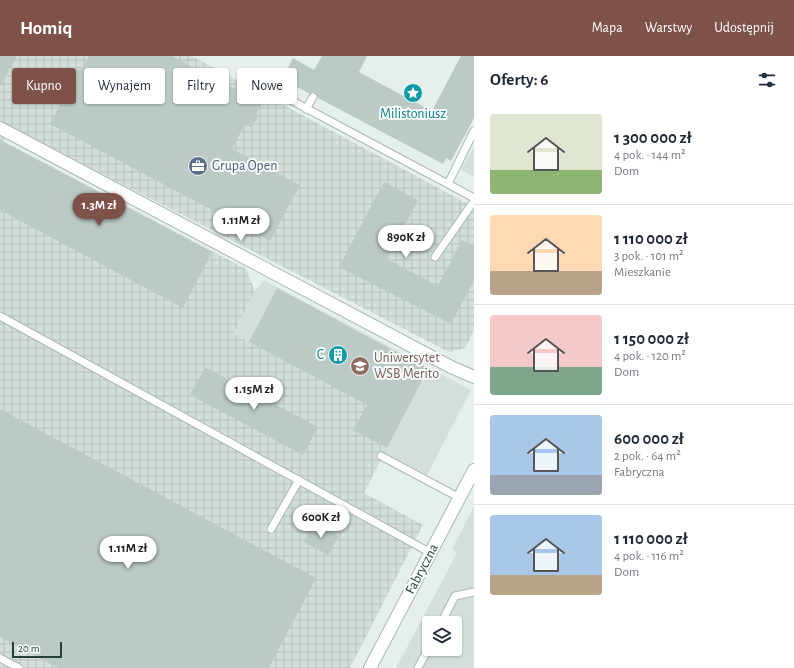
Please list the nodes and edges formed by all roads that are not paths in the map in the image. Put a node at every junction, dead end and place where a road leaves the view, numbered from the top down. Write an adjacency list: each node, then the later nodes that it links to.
1 (313, 97): 3 (lane)
2 (297, 104): 3 (lane)
3 (306, 109): 6 (lane)
4 (0, 128): 10 (street)
5 (474, 131): 6 (lane)
6 (448, 184): 7 (lane)
7 (474, 199): 8 (lane)
8 (435, 257)
9 (0, 316): 13 (lane)
10 (474, 377)
11 (381, 456): 14 (lane)
12 (474, 470): 14 (street, Fabryczna)
13 (299, 480): 15 (lane); 16 (lane)
14 (460, 498): 16 (street, Fabryczna)
15 (272, 529)
16 (431, 553): 22 (street, Fabryczna)
17 (474, 592): 18 (lane)
18 (445, 616)
19 (424, 656): 23 (lane)
20 (0, 658): 21 (lane)
21 (19, 668)
22 (370, 668)
23 (418, 668)

